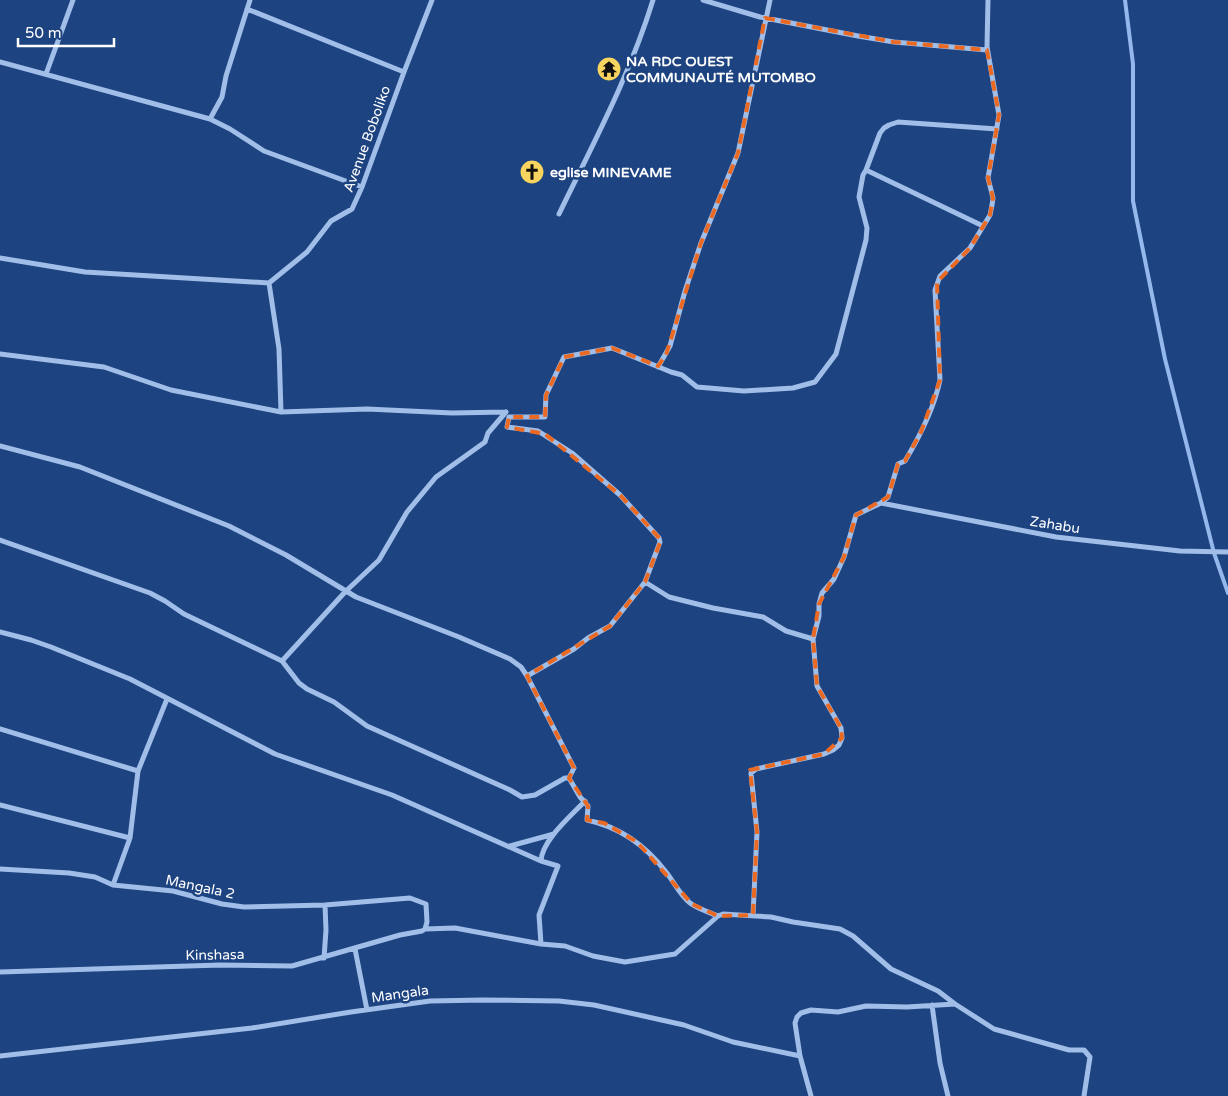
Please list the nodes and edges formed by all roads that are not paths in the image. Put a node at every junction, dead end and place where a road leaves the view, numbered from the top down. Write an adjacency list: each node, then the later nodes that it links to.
1 (73, 0): 13 (street)
2 (250, 0): 8 (street)
3 (432, 0): 12 (street, Avenue Boboliko)
4 (653, 0): 18 (street)
5 (703, 0): 9 (street)
6 (770, 0): 9 (street)
7 (988, 0): 10 (street)
8 (247, 9): 12 (street); 14 (street)
9 (765, 18): 10 (street); 23 (street)
10 (987, 50): 15 (street)
11 (0, 62): 13 (street)
12 (404, 72): 17 (street, Avenue Boboliko)
13 (46, 74): 14 (street)
14 (210, 119): 17 (street)
15 (997, 129): 16 (street); 19 (street)
16 (866, 170): 19 (street); 23 (street)
17 (362, 187): 21 (street, Avenue Boboliko)
18 (559, 214)
19 (983, 226): 26 (street)
20 (0, 258): 21 (street)
21 (269, 283): 24 (street)
22 (0, 354): 24 (street)
23 (658, 367): 29 (street)
24 (281, 412): 30 (street)
25 (0, 446): 30 (street)
26 (881, 503): 28 (street, Zahabu); 32 (street)
27 (0, 540): 33 (street)
28 (1228, 552)
29 (645, 582): 32 (street); 34 (street)
30 (345, 592): 33 (street); 34 (street)
31 (0, 632): 35 (street)
32 (813, 640): 48 (street)
33 (282, 661): 38 (street)
34 (527, 676): 38 (street)
35 (167, 699): 37 (street); 43 (street)
36 (0, 729): 37 (street)
37 (138, 771): 42 (street)
38 (569, 778): 39 (street)
39 (585, 801): 41 (street); 49 (street)
40 (0, 805): 42 (street)
41 (554, 834): 43 (street); 44 (street)
42 (130, 838): 46 (street)
43 (510, 846): 44 (street)
44 (541, 861): 51 (street)
45 (0, 869): 46 (street, Mangala 2)
46 (113, 885): 47 (street, Mangala 2)
47 (325, 905): 50 (street, Mangala 2); 53 (street)
48 (753, 915): 49 (street); 55 (street)
49 (718, 916): 51 (street, Kinshasa)
50 (425, 929): 51 (street, Kinshasa); 52 (street, Kinshasa)
51 (541, 944)
52 (356, 949): 53 (street, Kinshasa); 57 (street)
53 (324, 958): 54 (street, Kinshasa)
54 (0, 972)
55 (955, 1004): 56 (street); 62 (street)
56 (932, 1005): 59 (street); 61 (street)
57 (366, 1010): 58 (street, Mangala); 59 (street, Mangala)
58 (0, 1056)
59 (800, 1056): 60 (street)
60 (812, 1096)
61 (948, 1096)
62 (1084, 1096)

